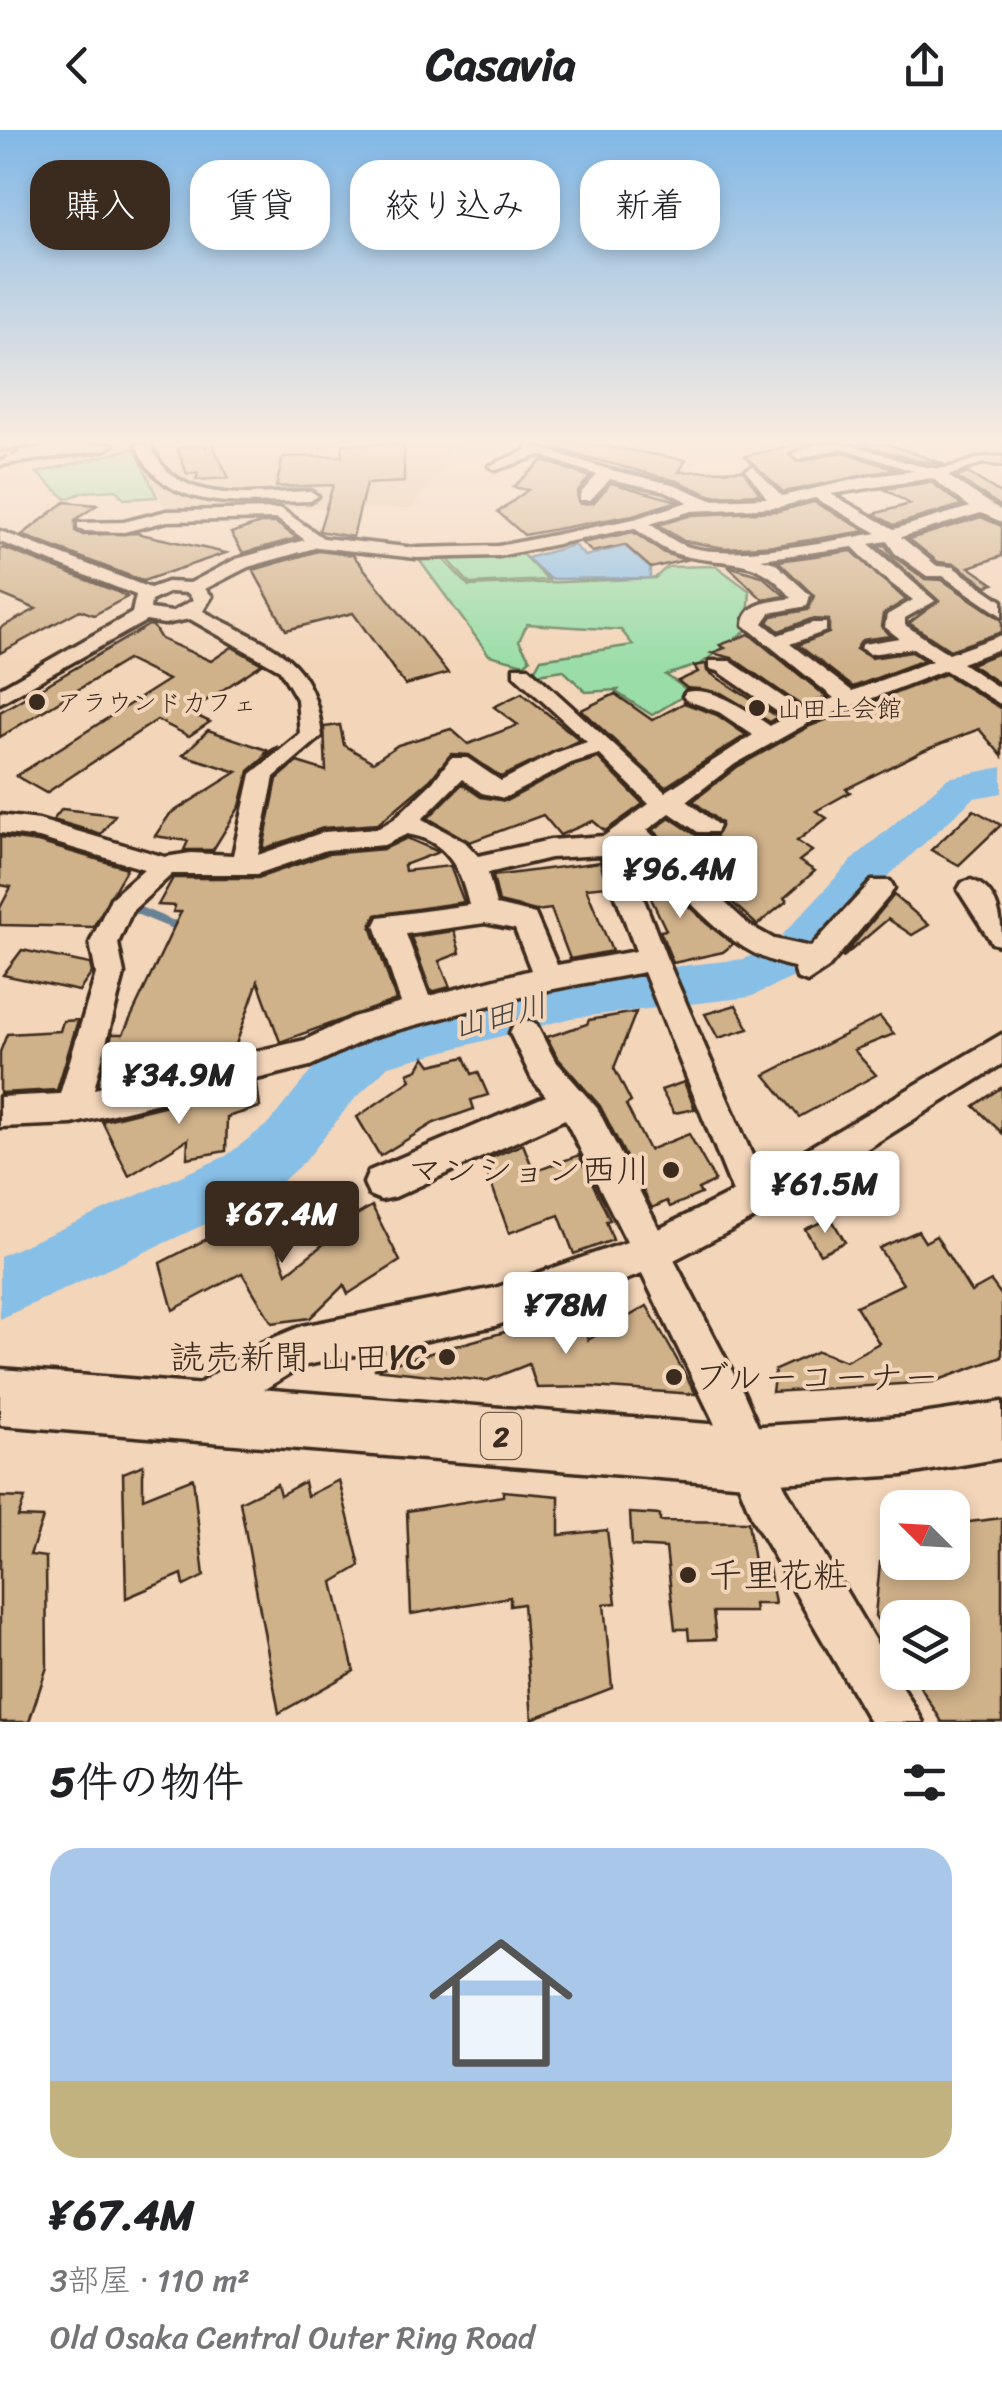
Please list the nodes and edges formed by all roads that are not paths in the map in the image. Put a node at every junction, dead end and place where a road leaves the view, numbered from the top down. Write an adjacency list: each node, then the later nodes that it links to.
1 (97, 518): 10 (street)
2 (156, 518): 10 (street)
3 (288, 518): 12 (street)
4 (654, 518): 7 (street)
5 (864, 518): 8 (street)
6 (946, 518): 8 (street)
7 (637, 523): 12 (street); 13 (street)
8 (891, 534): 11 (street); 16 (street)
9 (0, 536): 10 (street)
10 (66, 541): 15 (street)
11 (857, 541): 13 (street); 20 (street)
12 (318, 542): 14 (street)
13 (718, 555): 21 (street)
14 (193, 588): 15 (street); 17 (street)
15 (146, 604): 17 (street); 27 (street)
16 (1002, 610)
17 (191, 612): 38 (street)
18 (819, 627): 21 (street)
19 (1002, 641): 23 (street)
20 (915, 642): 22 (street); 23 (street)
21 (775, 643): 29 (street)
22 (870, 648)
23 (944, 663): 28 (street); 29 (street)
24 (716, 665): 30 (street)
25 (521, 671): 32 (street)
26 (692, 696): 31 (street)
27 (0, 697)
28 (1002, 699)
29 (850, 700): 30 (street)
30 (800, 718): 31 (street)
31 (768, 735): 33 (street)
32 (602, 745): 33 (street); 35 (street)
33 (668, 804): 36 (street); 37 (street)
34 (0, 824): 39 (street)
35 (403, 825): 39 (street); 40 (street)
36 (708, 826)
37 (620, 838): 40 (street); 41 (street); 45 (street)
38 (244, 857)
39 (165, 866): 51 (street)
40 (473, 866): 43 (street)
41 (881, 888)
42 (971, 890): 44 (street)
43 (485, 913): 46 (street); 47 (street)
44 (1002, 935)
45 (652, 957): 46 (street); 54 (street)
46 (548, 978): 47 (street)
47 (419, 1011): 51 (street)
48 (526, 1033): 50 (street)
49 (1002, 1048): 54 (street)
50 (570, 1101): 53 (street); 55 (street)
51 (72, 1109): 52 (street)
52 (0, 1112)
53 (381, 1183)
54 (754, 1200): 55 (street)
55 (649, 1254): 57 (street); 59 (street)
56 (0, 1397): 57 (main road, 2)
57 (196, 1411): 59 (main road, 2)
58 (1002, 1430): 59 (main road, 2)
59 (747, 1456): 60 (street)
60 (898, 1722)

